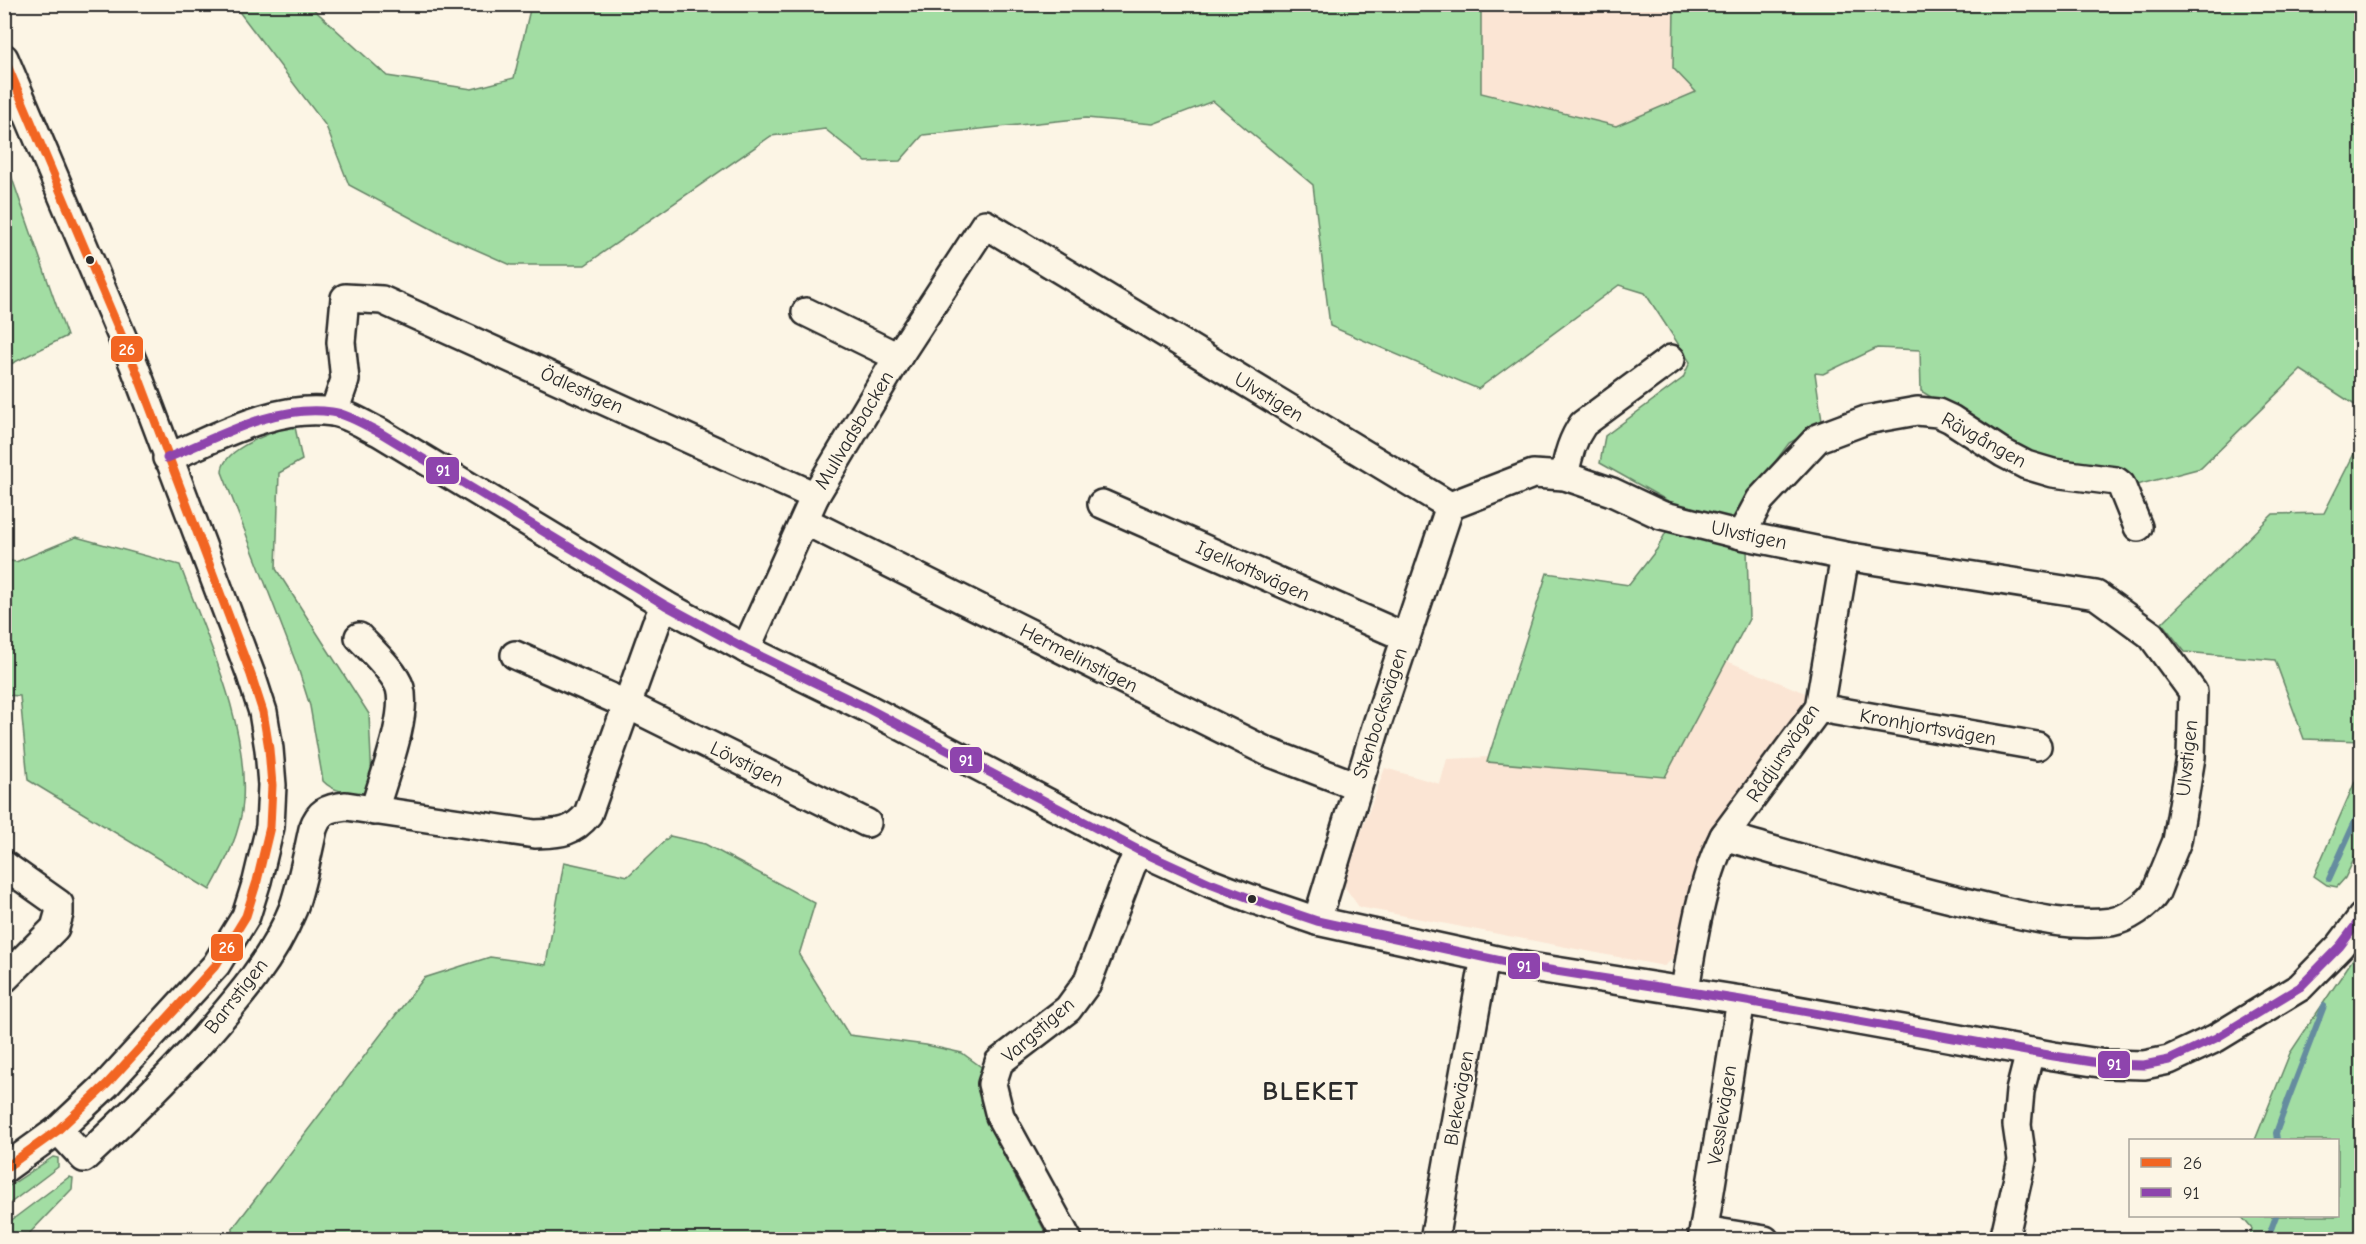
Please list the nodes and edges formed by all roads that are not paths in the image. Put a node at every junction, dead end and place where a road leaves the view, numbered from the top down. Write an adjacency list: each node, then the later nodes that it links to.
1 (4, 58): 7 (street)
2 (985, 224): 4 (street, Mullvadsbacken); 11 (street, Ulvstigen)
3 (806, 312): 4 (street)
4 (898, 357): 9 (street, Mullvadsbacken)
5 (1671, 359): 8 (street)
6 (334, 412): 7 (street); 9 (street, Ödlestigen); 16 (street)
7 (167, 458): 37 (street)
8 (1565, 476): 11 (street, Ulvstigen); 14 (street, Ulvstigen)
9 (815, 496): 12 (street, Mullvadsbacken)
10 (1102, 504): 18 (street, Igelkottsvägen)
11 (1450, 506): 18 (street, Stenbocksvägen)
12 (805, 521): 19 (street, Mullvadsbacken); 24 (street, Hermelinstigen)
13 (2138, 527): 14 (street, Rävgången)
14 (1741, 535): 15 (street, Ulvstigen)
15 (1845, 555): 22 (street, Rådjursvägen); 27 (street, Ulvstigen)
16 (665, 605): 19 (street); 21 (street, Barrstigen)
17 (359, 637): 25 (street)
18 (1404, 638): 24 (street, Stenbocksvägen)
19 (746, 649): 28 (street)
20 (515, 655): 21 (street)
21 (628, 705): 25 (street, Barrstigen); 26 (street, Lövstigen)
22 (1819, 708): 23 (street, Kronhjortsvägen); 27 (street, Rådjursvägen)
23 (2037, 746)
24 (1357, 786): 31 (street, Stenbocksvägen)
25 (374, 811): 37 (street, Barrstigen)
26 (867, 823)
27 (1724, 836): 34 (street)
28 (1140, 851): 31 (street); 40 (street, Vargstigen)
29 (4, 865): 33 (street)
30 (2361, 917): 36 (street)
31 (1317, 921): 32 (street)
32 (1485, 957): 34 (street); 41 (street, Blekevägen)
33 (4, 979)
34 (1685, 991): 35 (street)
35 (1741, 1000): 36 (street); 39 (street, Vesslevägen)
36 (2030, 1052): 43 (street)
37 (58, 1130): 38 (street)
38 (4, 1169)
39 (1703, 1235): 42 (street, Vesslevägen)
40 (1068, 1239)
41 (1434, 1239)
42 (1765, 1239)
43 (2004, 1239)

